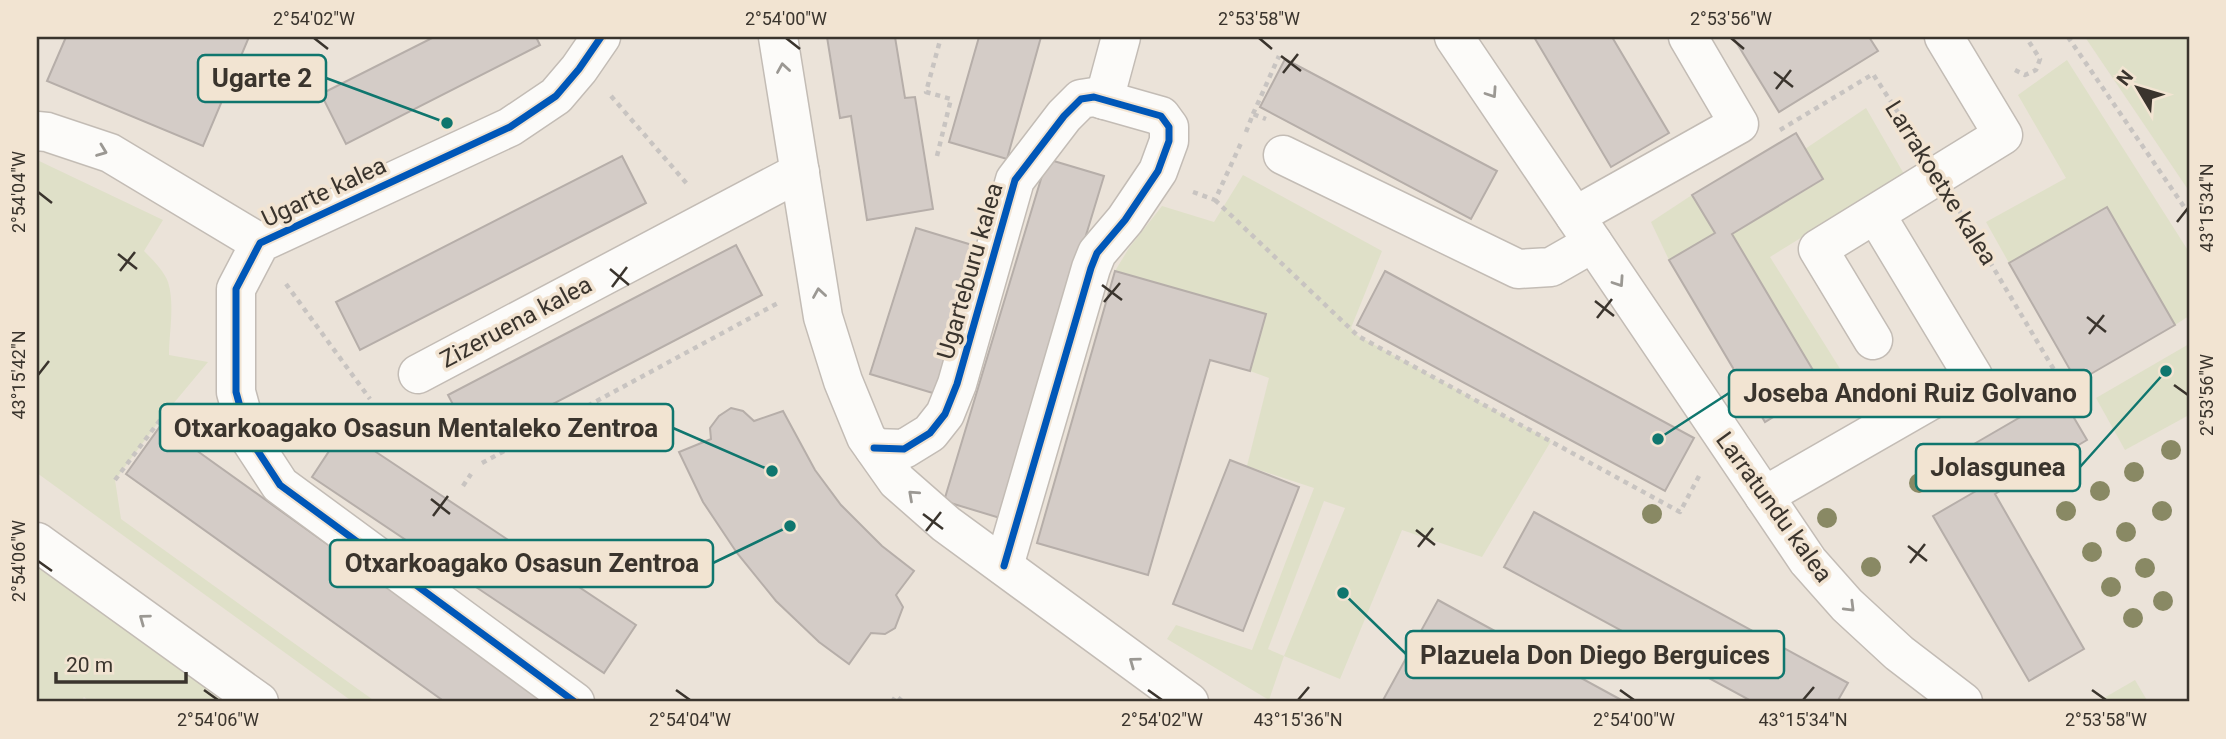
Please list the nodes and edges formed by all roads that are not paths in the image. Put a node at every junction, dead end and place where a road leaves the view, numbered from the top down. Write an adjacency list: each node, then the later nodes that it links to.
1 (601, 37): 13 (street, Ugarte kalea)
2 (778, 37): 10 (street, one-way to 2)
3 (1121, 37): 7 (street)
4 (1454, 37): 12 (street, Larratundu kalea, one-way to 12)
5 (1688, 37): 12 (street)
6 (1944, 37): 11 (street)
7 (1104, 100): 16 (street, Ugarteburu kalea); 19 (street, Ugarteburu kalea)
8 (37, 131): 13 (street, one-way to 13)
9 (1278, 139): 12 (street)
10 (800, 172): 15 (street, Zizeruena kalea); 16 (street, one-way to 10)
11 (1875, 215): 14 (street); 17 (street)
12 (1584, 230): 17 (street, Larratundu kalea, one-way to 17)
13 (260, 243): 21 (street, Ugarte kalea)
14 (1873, 340)
15 (418, 374)
16 (874, 448): 19 (street, one-way to 16)
17 (1764, 496): 23 (street, Larratundu kalea, one-way to 23)
18 (37, 542): 20 (street, one-way to 18)
19 (1004, 566): 22 (street, one-way to 19)
20 (259, 702)
21 (575, 702)
22 (1189, 702)
23 (1963, 702)

